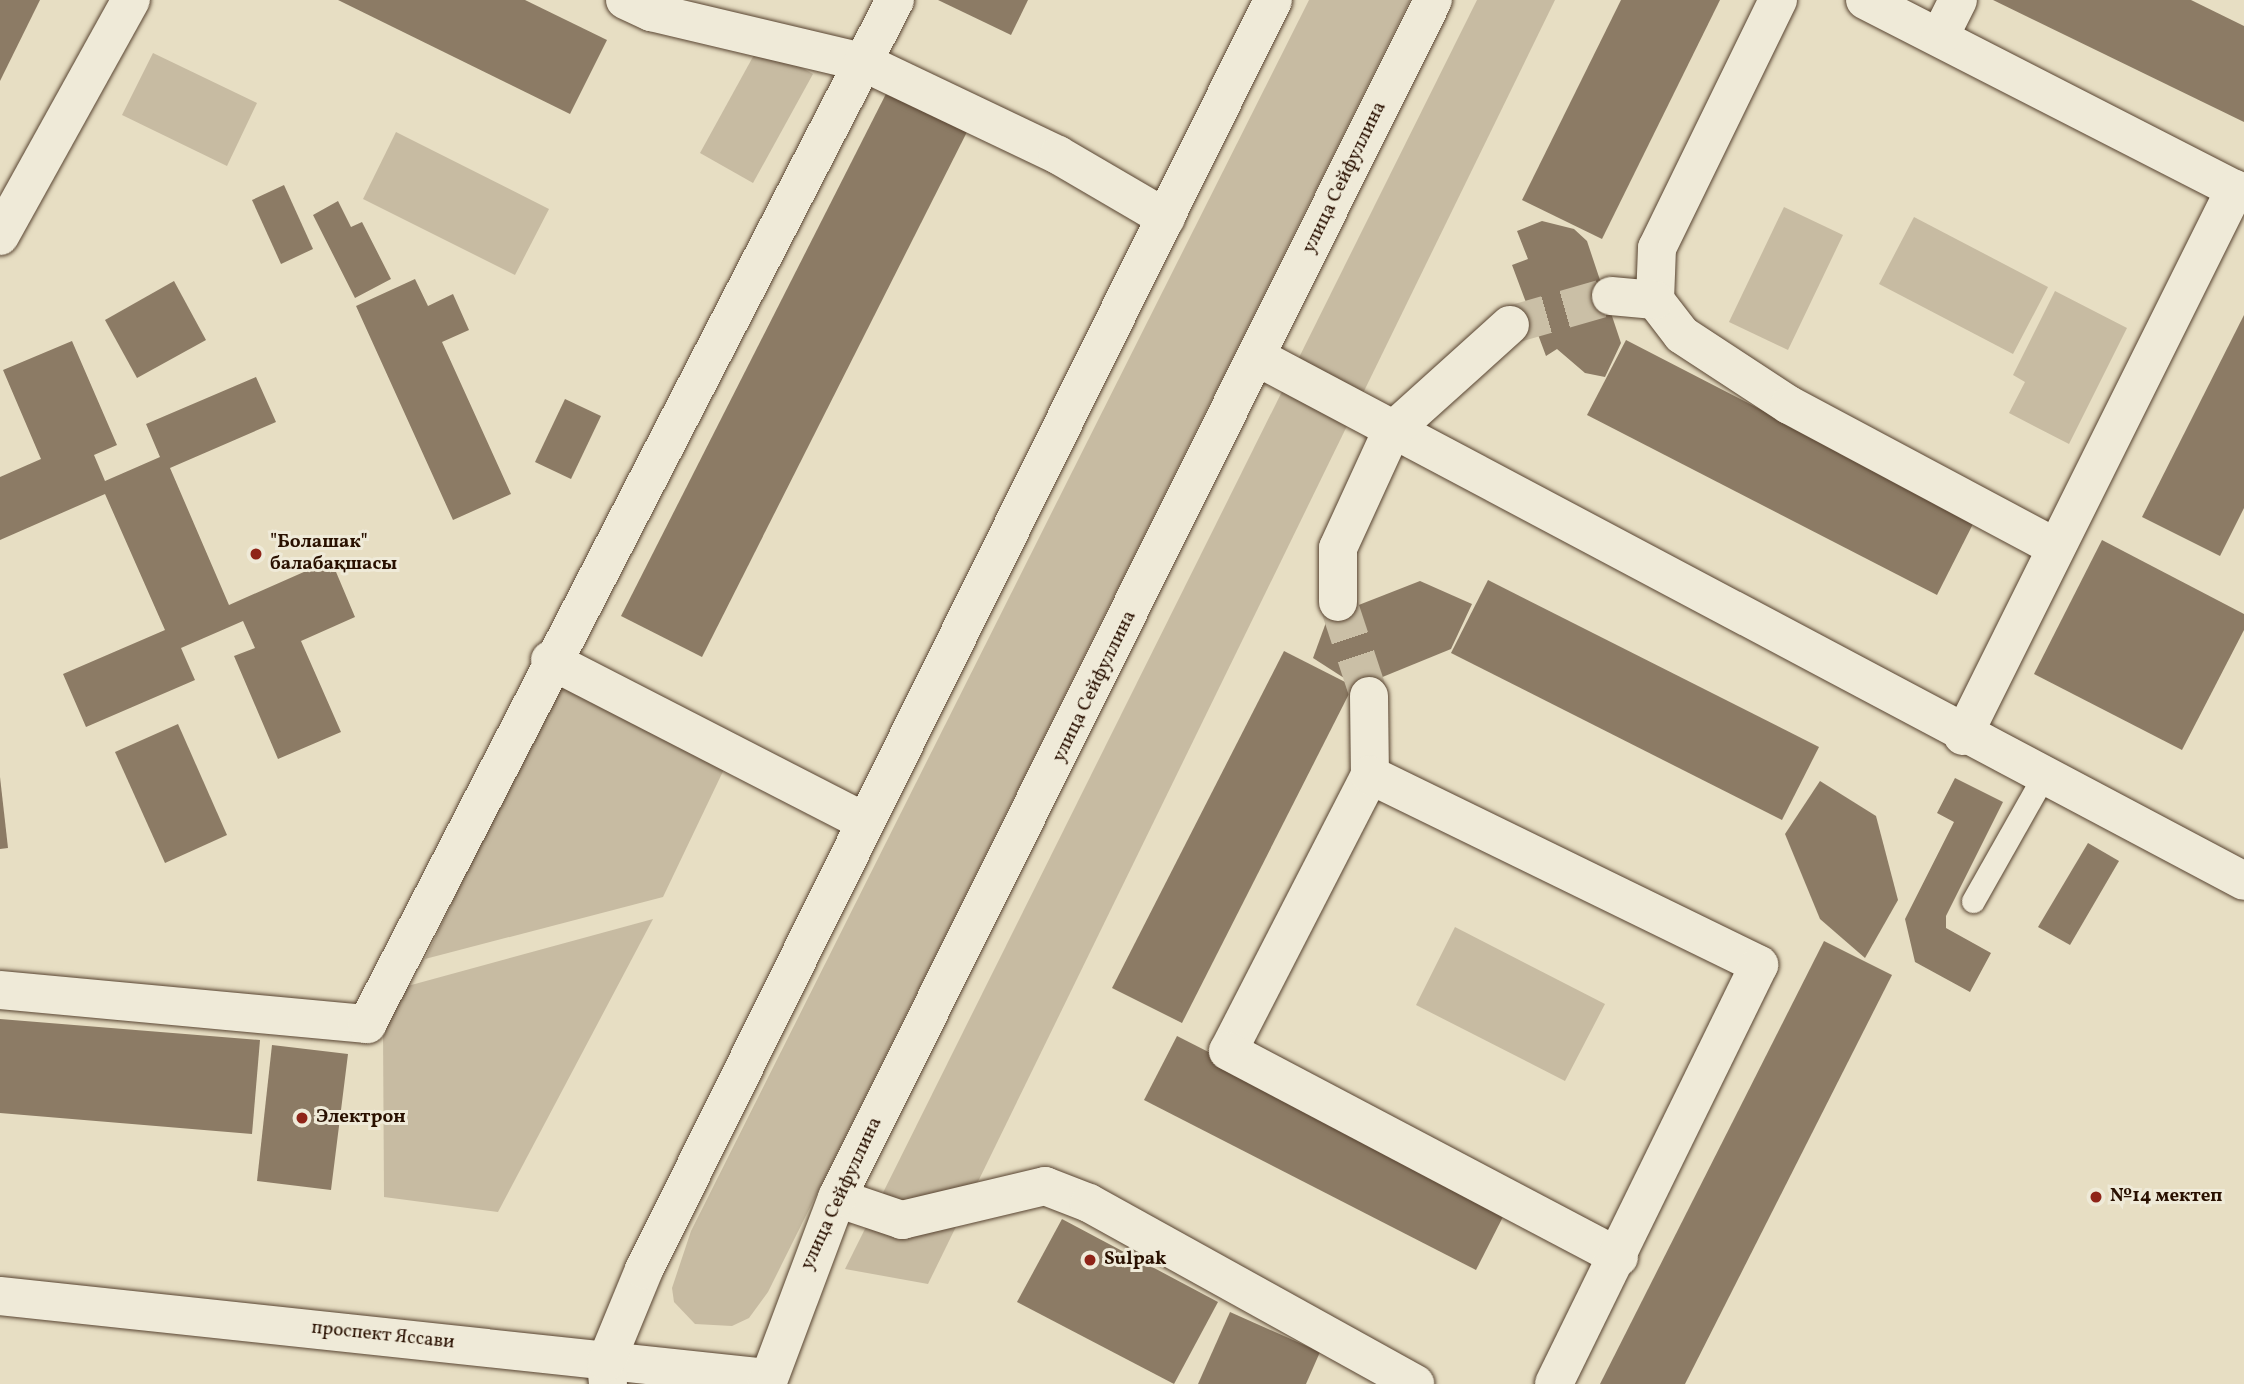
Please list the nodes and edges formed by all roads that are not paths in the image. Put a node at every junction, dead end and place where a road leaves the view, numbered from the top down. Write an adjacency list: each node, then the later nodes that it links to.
1 (131, 0): 12 (street)
2 (625, 0): 10 (street)
3 (895, 0): 10 (street)
4 (1273, 0): 11 (street)
5 (1433, 0): 16 (street, улица Сейфуллина)
6 (1778, 0): 14 (street)
7 (1865, 0): 9 (street)
8 (1958, 0): 9 (street)
9 (1940, 36): 18 (street)
10 (863, 62): 11 (street); 20 (street)
11 (1166, 218): 25 (street)
12 (0, 236)
13 (1611, 296): 14 (street)
14 (1655, 300): 18 (street)
15 (1510, 325): 17 (street)
16 (1257, 358): 17 (street); 29 (street, улица Сейфуллина)
17 (1391, 432): 19 (street); 22 (street)
18 (2053, 546): 22 (street)
19 (1338, 602)
20 (551, 660): 25 (street); 28 (street)
21 (1369, 696): 23 (street)
22 (1963, 736): 24 (street)
23 (1370, 775): 30 (street); 30 (street)
24 (2042, 779): 26 (street); 27 (lane)
25 (863, 821): 32 (street)
26 (2244, 881)
27 (1973, 901)
28 (0, 990)
29 (837, 1198): 33 (street, улица Сейфуллина); 34 (street)
30 (1619, 1257): 35 (street)
31 (0, 1296): 32 (street, проспект Яссави)
32 (607, 1373): 33 (street, проспект Яссави)
33 (767, 1381)
34 (1415, 1384)
35 (1554, 1384)

